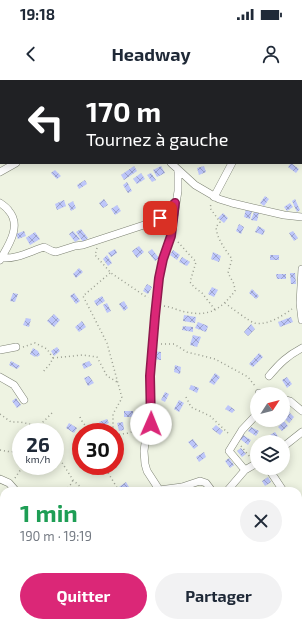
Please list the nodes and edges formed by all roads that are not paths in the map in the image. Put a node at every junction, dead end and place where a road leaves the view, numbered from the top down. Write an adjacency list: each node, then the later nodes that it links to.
1 (14, 164): 5 (street)
2 (172, 164): 4 (street)
3 (231, 164): 6 (street)
4 (178, 170): 6 (street); 8 (street)
5 (0, 172)
6 (214, 197): 9 (street)
7 (0, 202): 10 (street)
8 (175, 203): 10 (street); 29 (street)
9 (302, 217)
10 (1, 259)
11 (302, 269): 12 (street)
12 (302, 320)
13 (16, 346): 15 (street)
14 (302, 348): 16 (street)
15 (0, 350)
16 (270, 376)
17 (0, 377): 18 (street)
18 (24, 400)
19 (290, 401): 20 (street)
20 (302, 411)
21 (250, 420): 25 (street)
22 (302, 432): 23 (street)
23 (290, 441)
24 (250, 467): 25 (street)
25 (245, 470): 32 (street)
26 (273, 475): 33 (street)
27 (0, 479): 28 (street)
28 (12, 487)
29 (158, 487)
30 (182, 487): 31 (street)
31 (209, 487)
32 (230, 487)
33 (281, 487)

